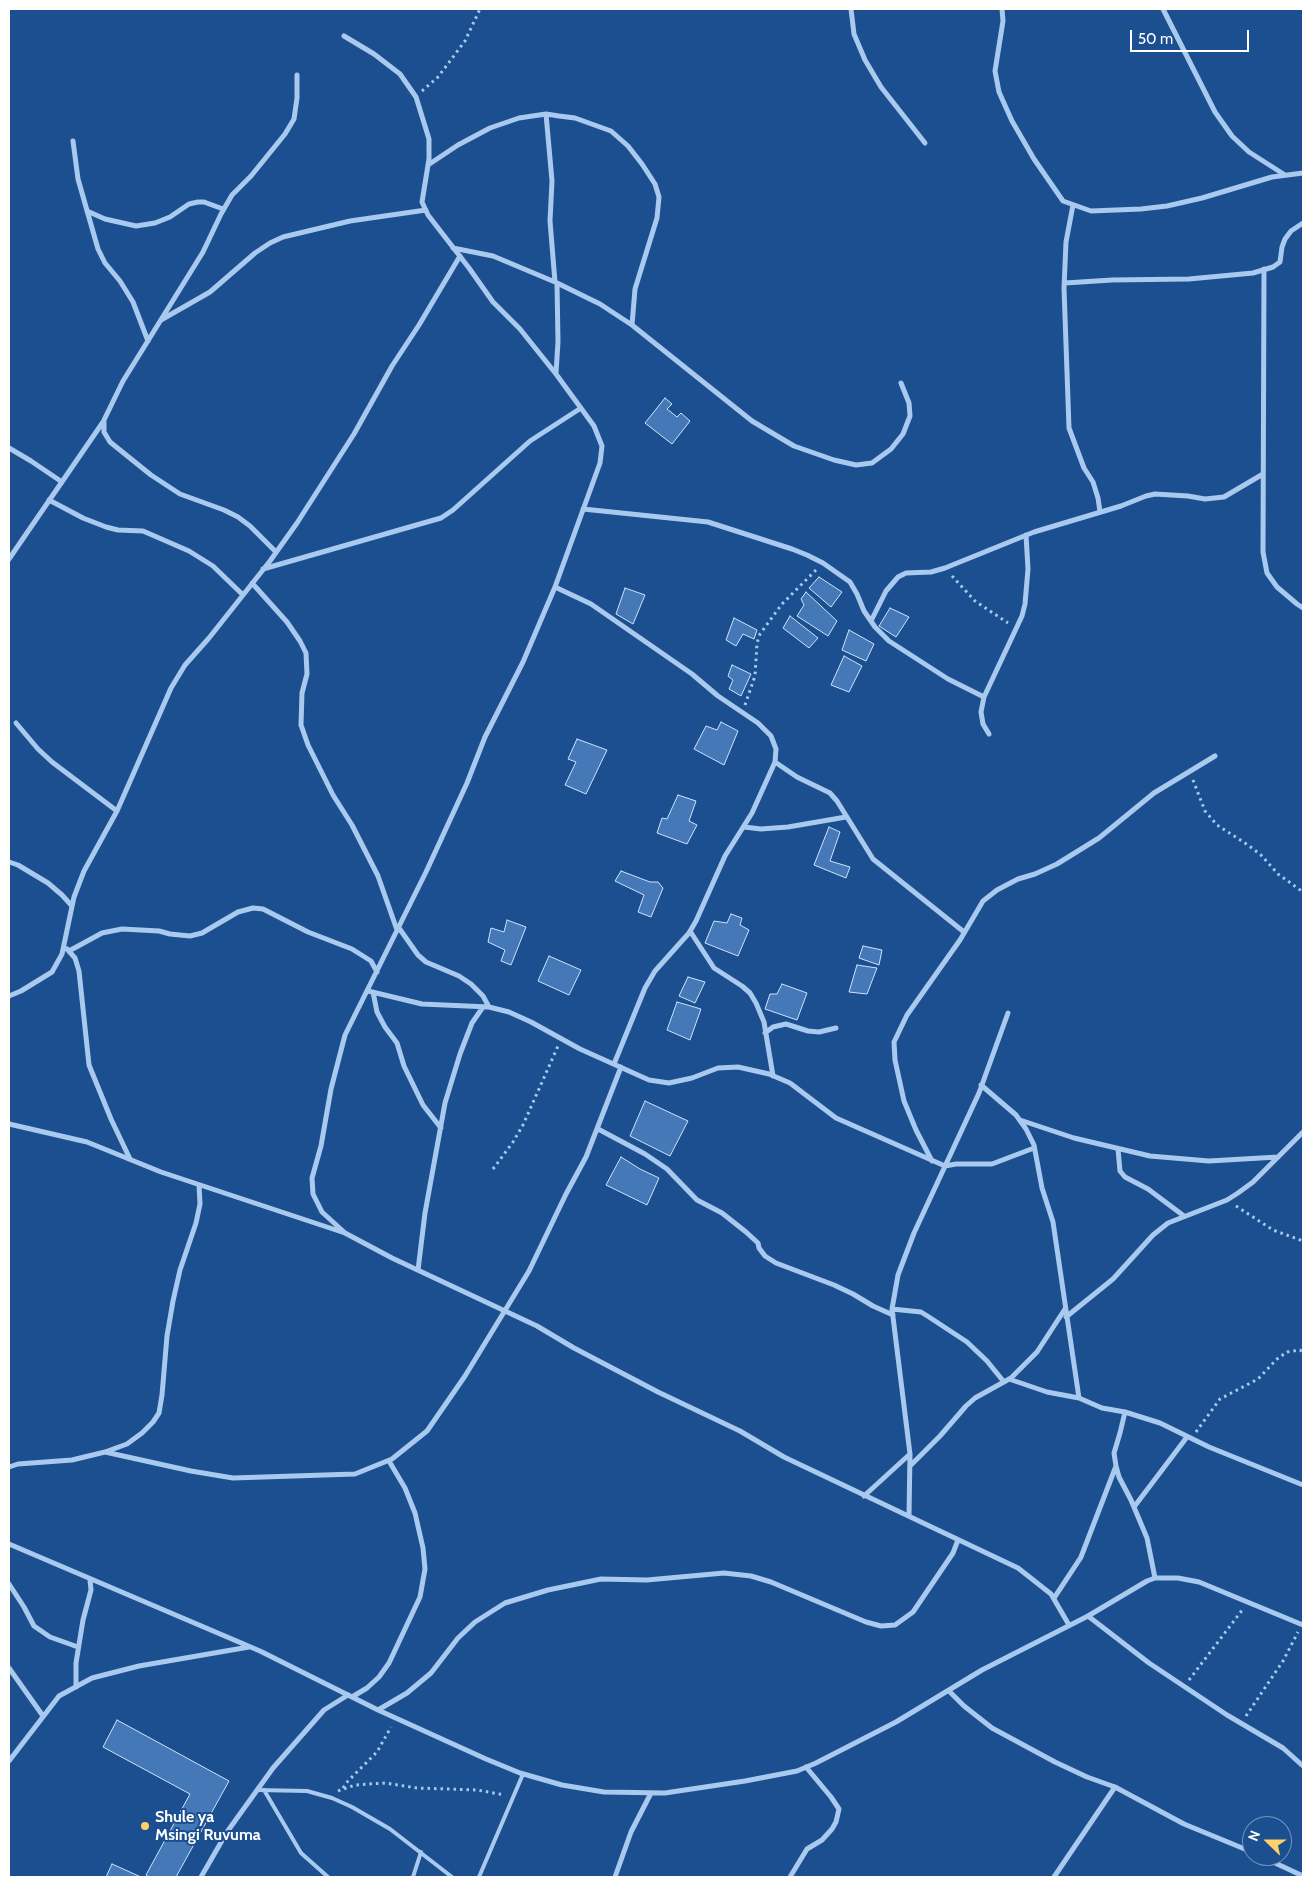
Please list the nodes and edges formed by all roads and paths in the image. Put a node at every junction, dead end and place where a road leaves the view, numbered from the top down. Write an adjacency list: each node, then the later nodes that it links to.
1 (480, 9): 7 (path)
2 (851, 9): 10 (street)
3 (1002, 9): 14 (street)
4 (1162, 9): 13 (street)
5 (344, 36): 7 (street)
6 (297, 75): 15 (street)
7 (416, 97): 11 (street)
8 (546, 114): 11 (street); 22 (street); 25 (street)
9 (73, 141): 17 (street)
10 (925, 143)
11 (428, 165): 16 (street)
12 (1303, 173): 13 (street)
13 (1285, 175): 14 (street)
14 (1073, 205): 23 (street)
15 (223, 209): 17 (street); 24 (street)
16 (426, 210): 19 (street); 24 (street)
17 (87, 211): 26 (street)
18 (1303, 223): 21 (street)
19 (453, 248): 20 (street); 22 (street)
20 (460, 256): 27 (street); 38 (street)
21 (1264, 269): 23 (street); 32 (street)
22 (556, 283): 25 (street); 27 (street)
23 (1065, 283): 36 (street)
24 (161, 321): 26 (street)
25 (632, 325): 28 (street)
26 (148, 341): 30 (street)
27 (556, 374): 29 (street)
28 (901, 383)
29 (581, 408): 35 (street); 42 (street)
30 (104, 420): 33 (street); 38 (street)
31 (9, 448): 33 (street)
32 (1263, 474): 36 (street); 46 (street)
33 (62, 482): 34 (street)
34 (49, 500): 39 (street); 45 (street)
35 (583, 509): 40 (street); 44 (street)
36 (1100, 512): 37 (street)
37 (1026, 535): 41 (street); 48 (street)
38 (276, 552): 42 (street)
39 (9, 559)
40 (823, 563): 47 (street); 50 (path)
41 (945, 568): 47 (street); 48 (path)
42 (263, 569): 43 (street)
43 (252, 583): 45 (street); 62 (street)
44 (556, 587): 50 (street); 62 (street)
45 (243, 595): 56 (street)
46 (1303, 608)
47 (871, 622): 49 (street)
48 (1016, 628): 49 (street)
49 (984, 697): 52 (street)
50 (743, 712): 54 (street)
51 (16, 723): 56 (street)
52 (989, 734)
53 (1215, 756): 55 (street)
54 (775, 762): 57 (street); 58 (street)
55 (1190, 772): 60 (path); 64 (street)
56 (117, 811): 61 (street)
57 (846, 817): 58 (street); 64 (street)
58 (744, 827): 63 (street)
59 (9, 862): 61 (street)
60 (1303, 892)
61 (72, 906): 65 (street)
62 (398, 929): 67 (street); 70 (street)
63 (690, 931): 73 (street); 75 (street)
64 (964, 932): 88 (street)
65 (64, 944): 66 (street); 69 (street)
66 (69, 951): 67 (street); 87 (street)
67 (377, 972): 68 (street)
68 (370, 992): 70 (street); 81 (street); 94 (street)
69 (9, 996)
70 (486, 1007): 74 (street); 81 (street)
71 (1008, 1013): 78 (street)
72 (836, 1028): 73 (street)
73 (765, 1033): 77 (street)
74 (562, 1039): 75 (street); 90 (path)
75 (614, 1064): 76 (street)
76 (622, 1067): 77 (street); 82 (street)
77 (773, 1076): 88 (street)
78 (981, 1086): 79 (street); 89 (street)
79 (1020, 1120): 84 (street); 85 (street)
80 (9, 1124): 87 (street)
81 (441, 1128): 96 (street)
82 (598, 1129): 98 (street); 99 (street)
83 (1303, 1132): 86 (street)
84 (1034, 1148): 89 (street); 97 (street)
85 (1118, 1149): 86 (street); 93 (street)
86 (1278, 1157): 92 (street)
87 (130, 1158): 91 (street)
88 (932, 1161): 89 (street)
89 (945, 1166): 99 (street)
90 (493, 1169)
91 (199, 1185): 94 (street); 106 (street)
92 (1227, 1200): 93 (street); 95 (path)
93 (1184, 1216): 100 (street)
94 (345, 1233): 96 (street)
95 (1303, 1242)
96 (418, 1270): 98 (street)
97 (1065, 1309): 100 (street); 102 (street)
98 (504, 1311): 108 (street); 113 (street)
99 (893, 1312): 102 (street); 107 (street)
100 (1066, 1317): 103 (street)
101 (1303, 1352): 105 (path)
102 (1006, 1380): 103 (street); 109 (street)
103 (1079, 1398): 104 (street)
104 (1125, 1412): 105 (street); 110 (street)
105 (1189, 1438): 112 (street); 114 (street)
106 (105, 1452): 108 (street); 111 (street)
107 (910, 1454): 109 (street); 113 (street)
108 (389, 1461): 132 (street)
109 (910, 1466): 115 (street)
110 (1116, 1466): 114 (street); 121 (street)
111 (9, 1467)
112 (1303, 1485)
113 (864, 1496): 115 (street)
114 (1134, 1508): 118 (street)
115 (909, 1516): 116 (street)
116 (958, 1540): 121 (street); 133 (street)
117 (9, 1544): 119 (street)
118 (1156, 1578): 122 (street); 123 (street)
119 (90, 1580): 126 (street); 127 (street)
120 (9, 1584): 126 (street)
121 (1054, 1598): 125 (street)
122 (1248, 1602): 124 (street); 129 (path)
123 (1088, 1616): 125 (street); 129 (street)
124 (1302, 1624): 136 (path)
125 (1069, 1625): 131 (street)
126 (78, 1647): 130 (street)
127 (250, 1647): 130 (street); 132 (street)
128 (9, 1668): 134 (street)
129 (1185, 1686): 136 (street)
130 (76, 1687): 134 (street)
131 (949, 1691): 139 (street); 141 (street)
132 (350, 1696): 133 (street); 143 (street)
133 (378, 1710): 135 (street)
134 (43, 1716): 137 (street)
135 (396, 1718): 140 (street); 142 (path)
136 (1241, 1723): 138 (street)
137 (9, 1761)
138 (1303, 1766)
139 (806, 1767): 145 (street); 158 (street)
140 (523, 1774): 145 (street); 146 (lane)
141 (1115, 1787): 148 (street); 159 (street)
142 (343, 1789): 146 (path); 147 (path)
143 (257, 1790): 144 (lane); 152 (street)
144 (264, 1790): 147 (lane); 153 (lane)
145 (651, 1793): 157 (street)
146 (514, 1796): 156 (lane)
147 (329, 1797): 149 (lane)
148 (1242, 1848)
149 (421, 1852): 154 (lane); 155 (lane)
150 (1282, 1866): 151 (street)
151 (1303, 1876)
152 (201, 1877)
153 (328, 1877)
154 (413, 1877)
155 (452, 1877)
156 (479, 1877)
157 (615, 1877)
158 (790, 1877)
159 (1054, 1877)

